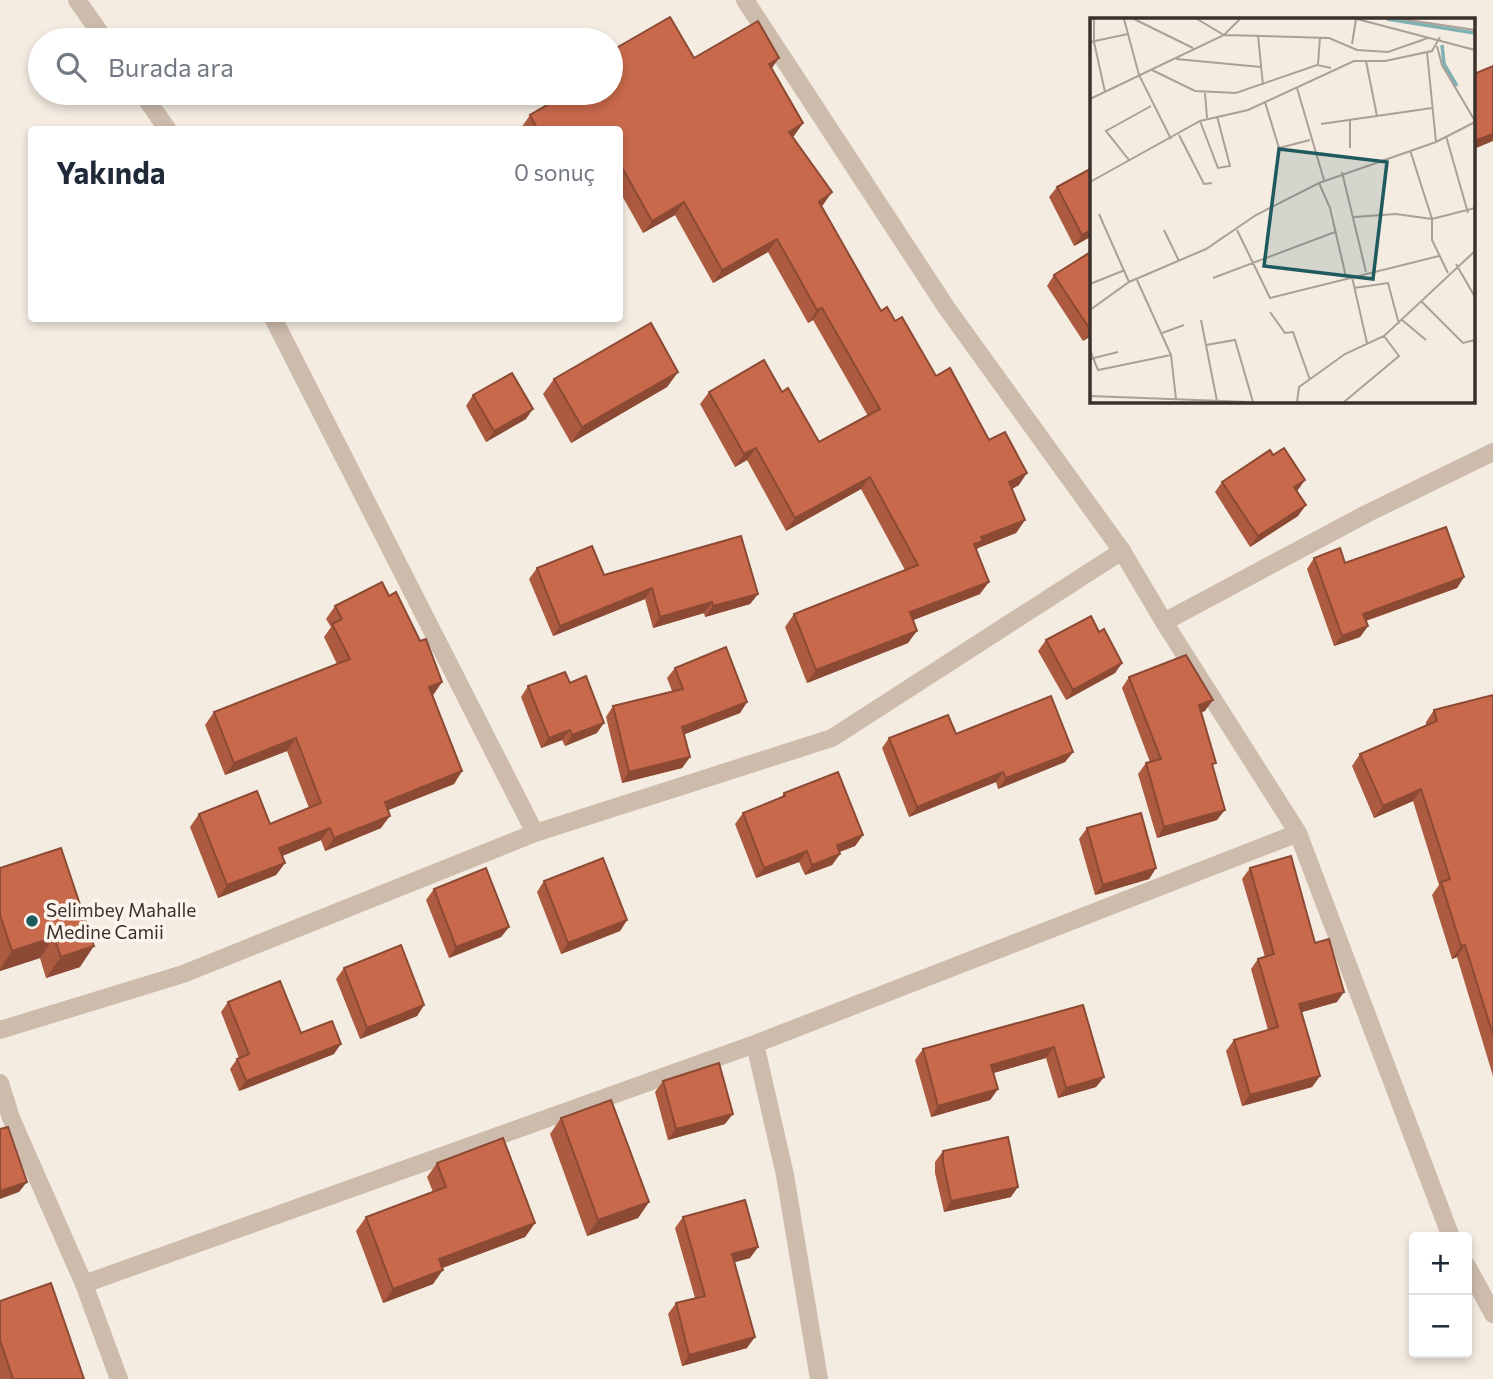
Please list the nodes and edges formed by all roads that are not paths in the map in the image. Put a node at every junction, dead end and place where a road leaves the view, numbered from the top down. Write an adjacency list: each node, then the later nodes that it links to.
1 (77, 0): 3 (street)
2 (745, 0): 8 (street)
3 (97, 28)
4 (150, 105): 5 (street)
5 (165, 126)
6 (275, 322): 10 (street)
7 (1493, 452): 9 (street)
8 (1122, 551): 9 (street); 10 (street)
9 (1164, 622): 11 (street)
10 (535, 832): 12 (street)
11 (1298, 833): 13 (street); 16 (street)
12 (0, 1030)
13 (755, 1044): 18 (street); 21 (street)
14 (0, 1083): 15 (street)
15 (6, 1119): 18 (street)
16 (1449, 1232)
17 (1472, 1275): 19 (street)
18 (84, 1284): 20 (street)
19 (1493, 1314)
20 (119, 1379)
21 (819, 1379)

